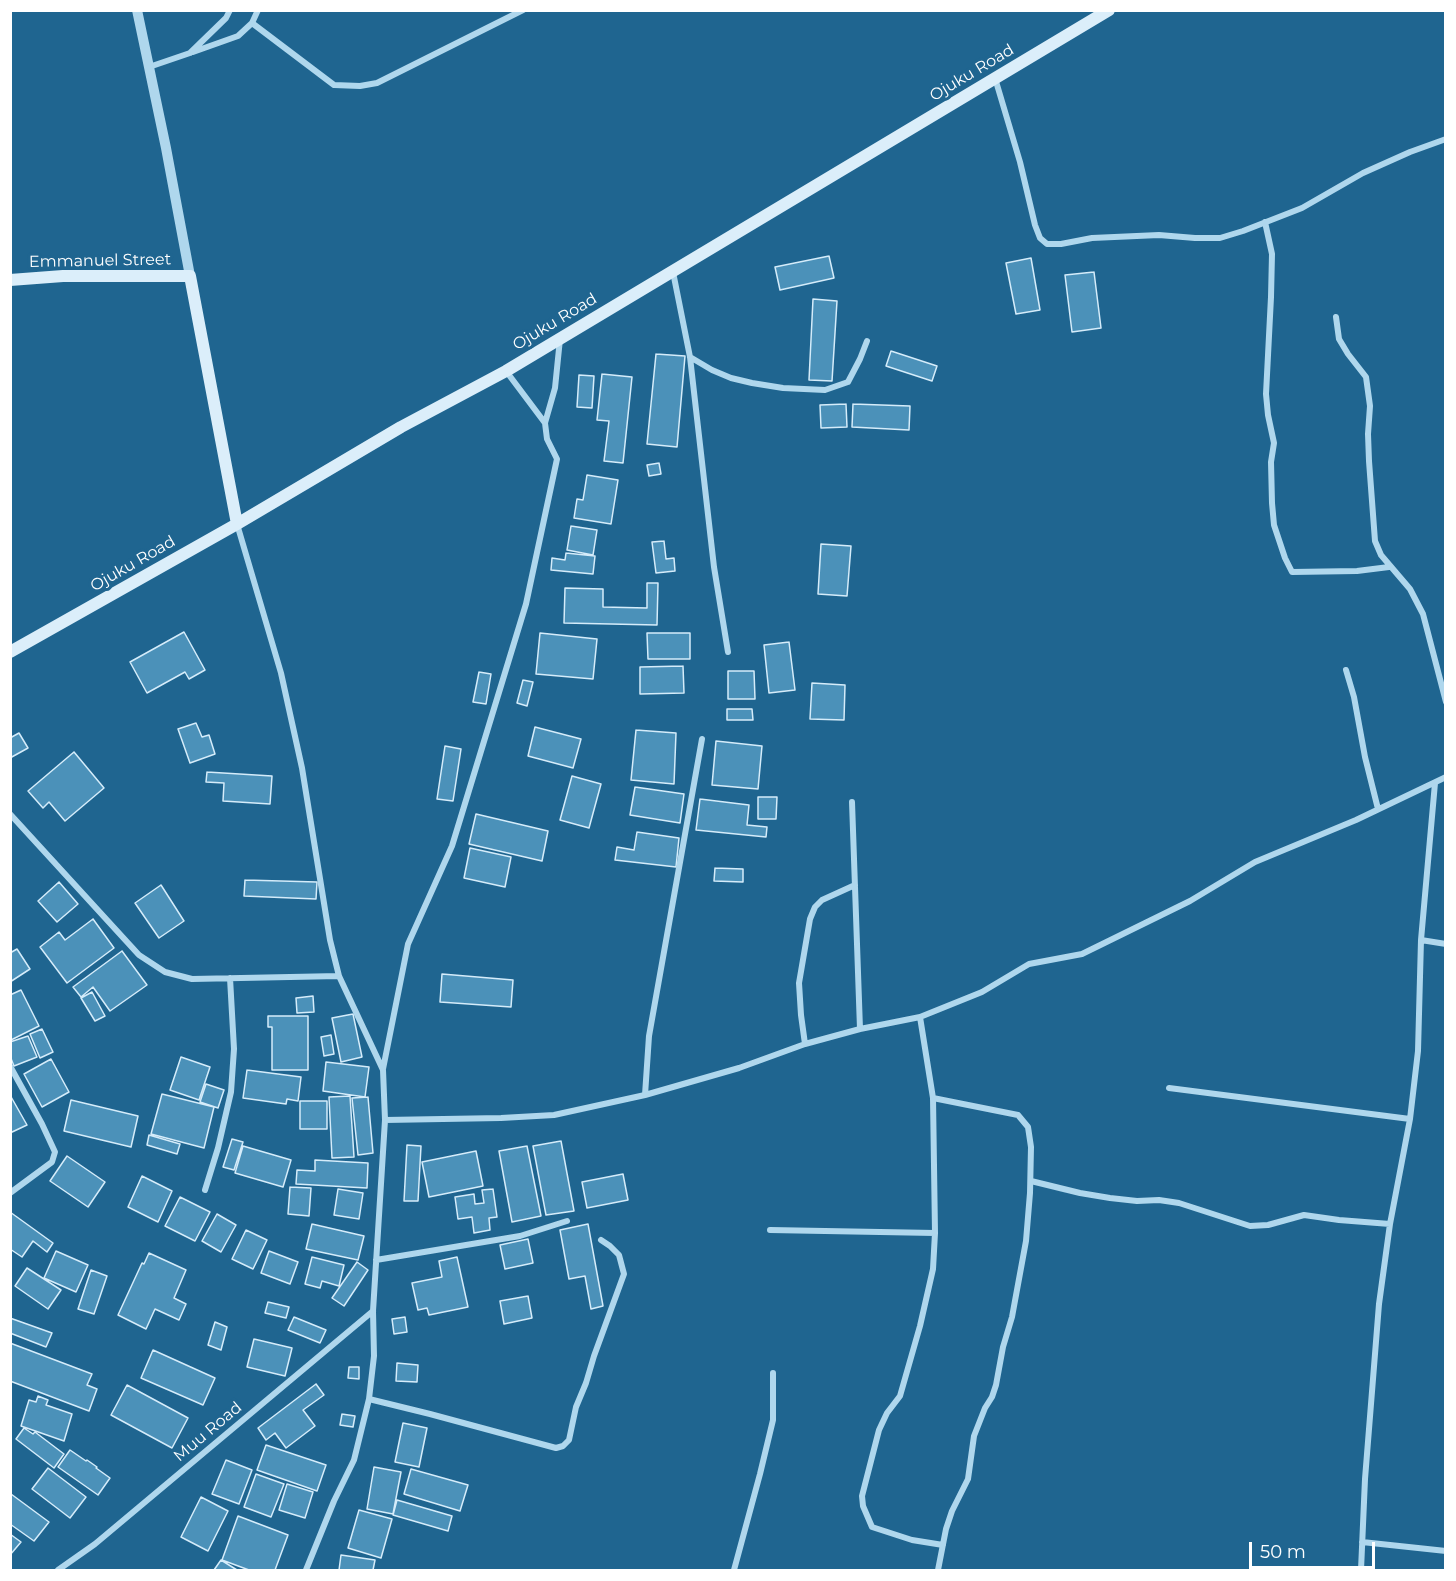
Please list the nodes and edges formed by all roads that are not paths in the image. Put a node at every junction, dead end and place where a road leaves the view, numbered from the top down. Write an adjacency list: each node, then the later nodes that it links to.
1 (137, 10): 8 (street)
2 (230, 10): 7 (street)
3 (258, 10): 6 (street)
4 (523, 10): 6 (street)
5 (1109, 10): 9 (main road, Ojuku Road)
6 (252, 23): 7 (street)
7 (190, 53): 8 (street)
8 (149, 67): 13 (street)
9 (995, 78): 11 (street); 12 (main road, Ojuku Road)
10 (1446, 139): 11 (street)
11 (1265, 222): 22 (street)
12 (673, 272): 16 (main road, Ojuku Road); 18 (street)
13 (190, 276): 14 (main road, Emmanuel Street); 21 (main road)
14 (10, 280)
15 (1336, 317): 22 (street)
16 (561, 338): 19 (main road, Ojuku Road); 20 (street)
17 (867, 341): 18 (street)
18 (690, 357): 24 (street)
19 (506, 371): 20 (street); 21 (main road, Ojuku Road)
20 (545, 423): 42 (street)
21 (237, 524): 23 (main road, Ojuku Road); 36 (street)
22 (1389, 567): 26 (street)
23 (10, 652)
24 (728, 652)
25 (1346, 670): 31 (street)
26 (1446, 702)
27 (702, 739): 44 (street)
28 (1446, 777): 29 (street)
29 (1435, 783): 31 (street); 34 (street)
30 (852, 802): 33 (street)
31 (1378, 809): 38 (street)
32 (10, 814): 37 (street)
33 (855, 885): 39 (street); 40 (street)
34 (1420, 940): 35 (street); 46 (street)
35 (1446, 944)
36 (339, 976): 37 (street); 42 (street)
37 (230, 978): 49 (street)
38 (920, 1017): 39 (street); 45 (street)
39 (860, 1029): 40 (street)
40 (805, 1044): 44 (street)
41 (10, 1066): 50 (street)
42 (383, 1070): 47 (street)
43 (1169, 1088): 46 (street)
44 (645, 1095): 47 (street)
45 (933, 1098): 48 (street); 54 (street)
46 (1410, 1119): 52 (street)
47 (385, 1120): 56 (street)
48 (1031, 1181): 52 (street); 61 (street)
49 (205, 1191)
50 (10, 1193)
51 (567, 1221): 56 (street)
52 (1390, 1224): 60 (street)
53 (770, 1230): 54 (street)
54 (935, 1233): 61 (street)
55 (601, 1240): 59 (street)
56 (376, 1260): 57 (street)
57 (373, 1311): 59 (street); 63 (street, Muu Road)
58 (773, 1373): 65 (street)
59 (369, 1399): 64 (street)
60 (1362, 1542): 62 (street); 67 (street)
61 (943, 1545): 66 (street)
62 (1446, 1551)
63 (58, 1570)
64 (306, 1570)
65 (734, 1570)
66 (938, 1570)
67 (1361, 1570)

